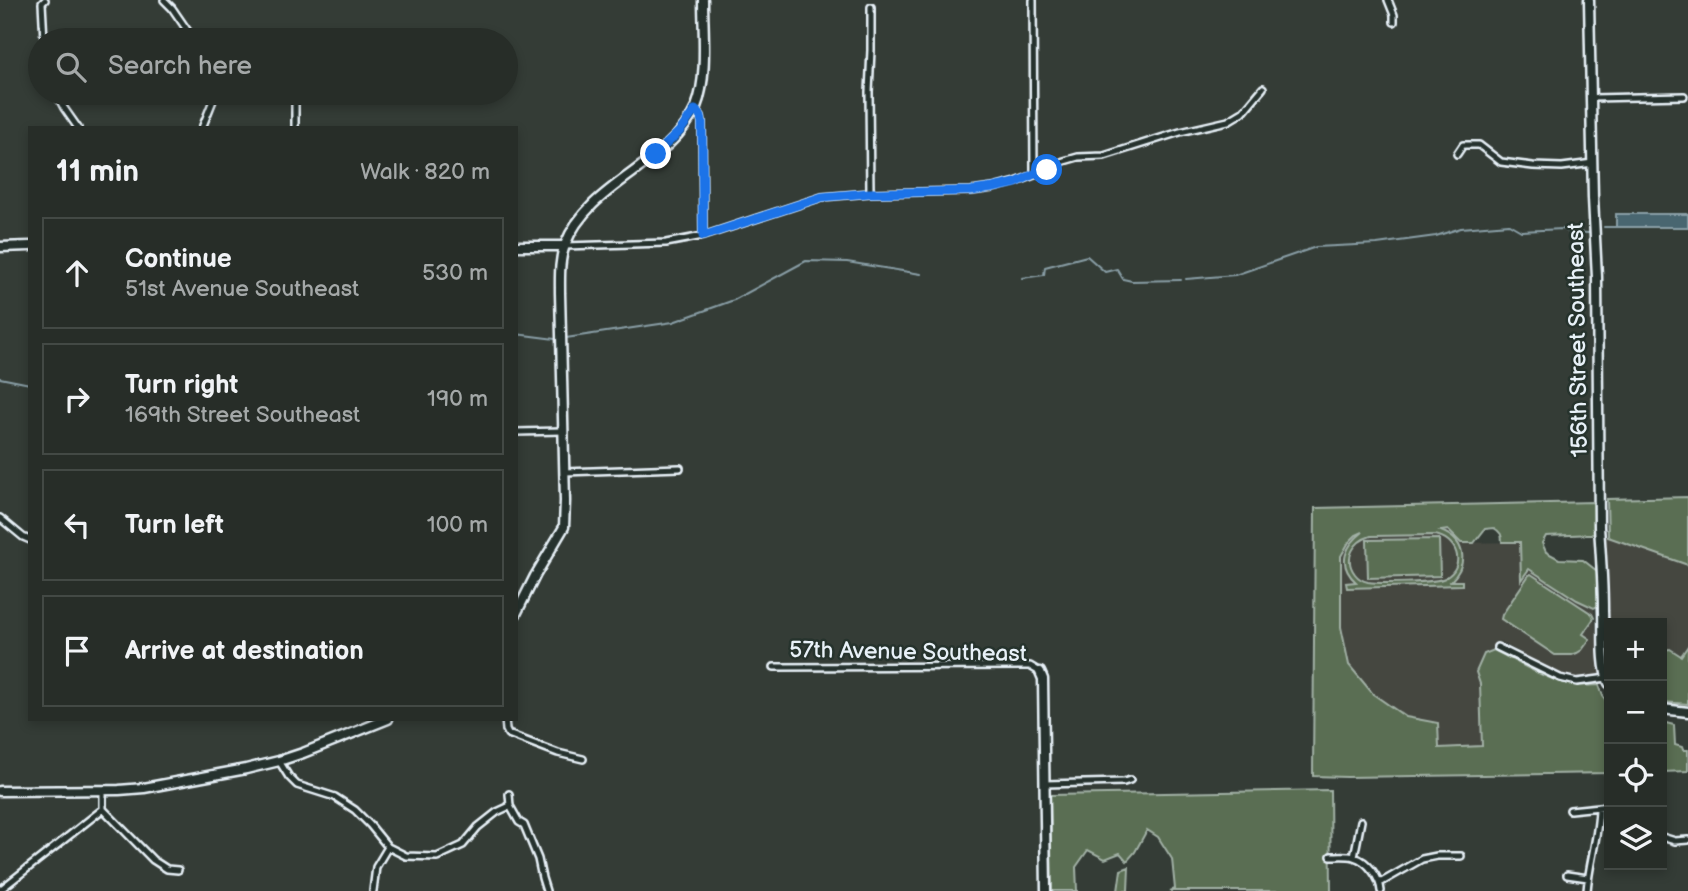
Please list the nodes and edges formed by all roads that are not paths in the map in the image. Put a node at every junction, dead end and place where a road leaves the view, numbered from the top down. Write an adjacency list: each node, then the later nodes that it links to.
1 (44, 0): 9 (street)
2 (164, 0): 10 (street)
3 (703, 0): 17 (street)
4 (1033, 0): 23 (street)
5 (1388, 0): 8 (street)
6 (1589, 0): 13 (street, 156th Street Southeast)
7 (871, 7): 24 (street)
8 (1394, 22)
9 (43, 28)
10 (186, 28)
11 (1263, 88): 23 (street)
12 (1684, 96): 13 (street)
13 (1592, 98): 22 (street, 156th Street Southeast)
14 (62, 105): 18 (street)
15 (211, 105): 19 (street)
16 (295, 105): 20 (street)
17 (695, 110): 25 (street); 28 (street)
18 (77, 126)
19 (203, 126)
20 (295, 126)
21 (1457, 154): 22 (street)
22 (1593, 163): 38 (street, 156th Street Southeast)
23 (1034, 174): 24 (street)
24 (870, 193): 25 (street)
25 (703, 236): 28 (street)
26 (28, 246): 29 (street)
27 (518, 246): 28 (street)
28 (564, 246): 30 (street)
29 (0, 247)
30 (563, 431): 31 (street); 33 (street)
31 (518, 432)
32 (680, 468): 33 (street)
33 (564, 472): 36 (street)
34 (0, 518): 35 (street)
35 (28, 539)
36 (518, 610)
37 (1497, 647): 41 (street)
38 (1604, 653)
39 (774, 667): 40 (street, 57th Avenue Southeast)
40 (1040, 672): 49 (street)
41 (1604, 681)
42 (1667, 710): 43 (street)
43 (1688, 712)
44 (383, 721): 47 (street)
45 (505, 721): 46 (street)
46 (583, 759)
47 (279, 761): 51 (street); 61 (street)
48 (1130, 780): 49 (street)
49 (1045, 784): 72 (street)
50 (0, 790): 51 (street)
51 (103, 790): 56 (street)
52 (509, 794): 53 (street)
53 (510, 806): 61 (street); 71 (street)
54 (1604, 806): 55 (street)
55 (1599, 807): 57 (street); 67 (street)
56 (103, 809): 65 (street); 69 (street)
57 (1570, 810)
58 (1361, 821): 64 (street)
59 (1667, 839): 60 (street)
60 (1688, 840)
61 (388, 847): 70 (street)
62 (1331, 856): 64 (street)
63 (1461, 856): 68 (street)
64 (1354, 857): 68 (street)
65 (178, 870)
66 (1567, 874): 67 (street)
67 (1588, 878): 74 (street)
68 (1380, 883): 73 (street)
69 (0, 890)
70 (373, 891)
71 (547, 891)
72 (1046, 891)
73 (1381, 891)
74 (1587, 891)

